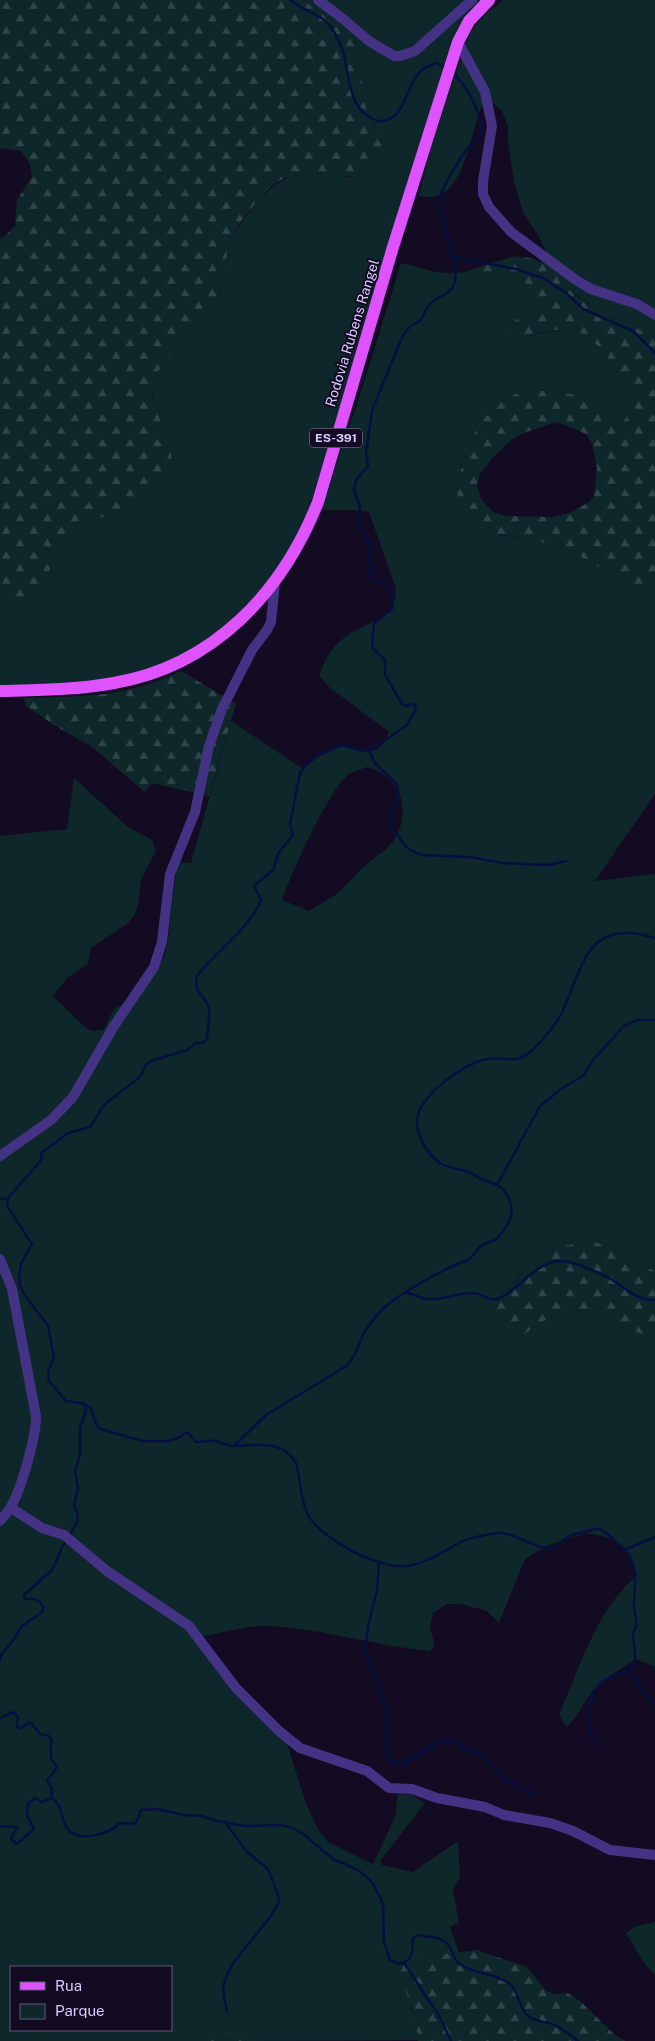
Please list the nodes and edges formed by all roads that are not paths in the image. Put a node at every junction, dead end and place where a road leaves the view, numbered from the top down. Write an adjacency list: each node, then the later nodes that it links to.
1 (318, 0): 2 (street)
2 (472, 0)
3 (487, 1): 4 (main road, Rodovia Rubens Rangel / ES-391)
4 (458, 42): 5 (street); 6 (main road, Rodovia Rubens Rangel / ES-391)
5 (655, 315)
6 (276, 582): 7 (main road, Rodovia Rubens Rangel / ES-391); 8 (street)
7 (0, 691)
8 (0, 1156)
9 (0, 1259): 10 (street)
10 (10, 1508): 11 (street); 12 (street)
11 (0, 1521)
12 (655, 1855)

